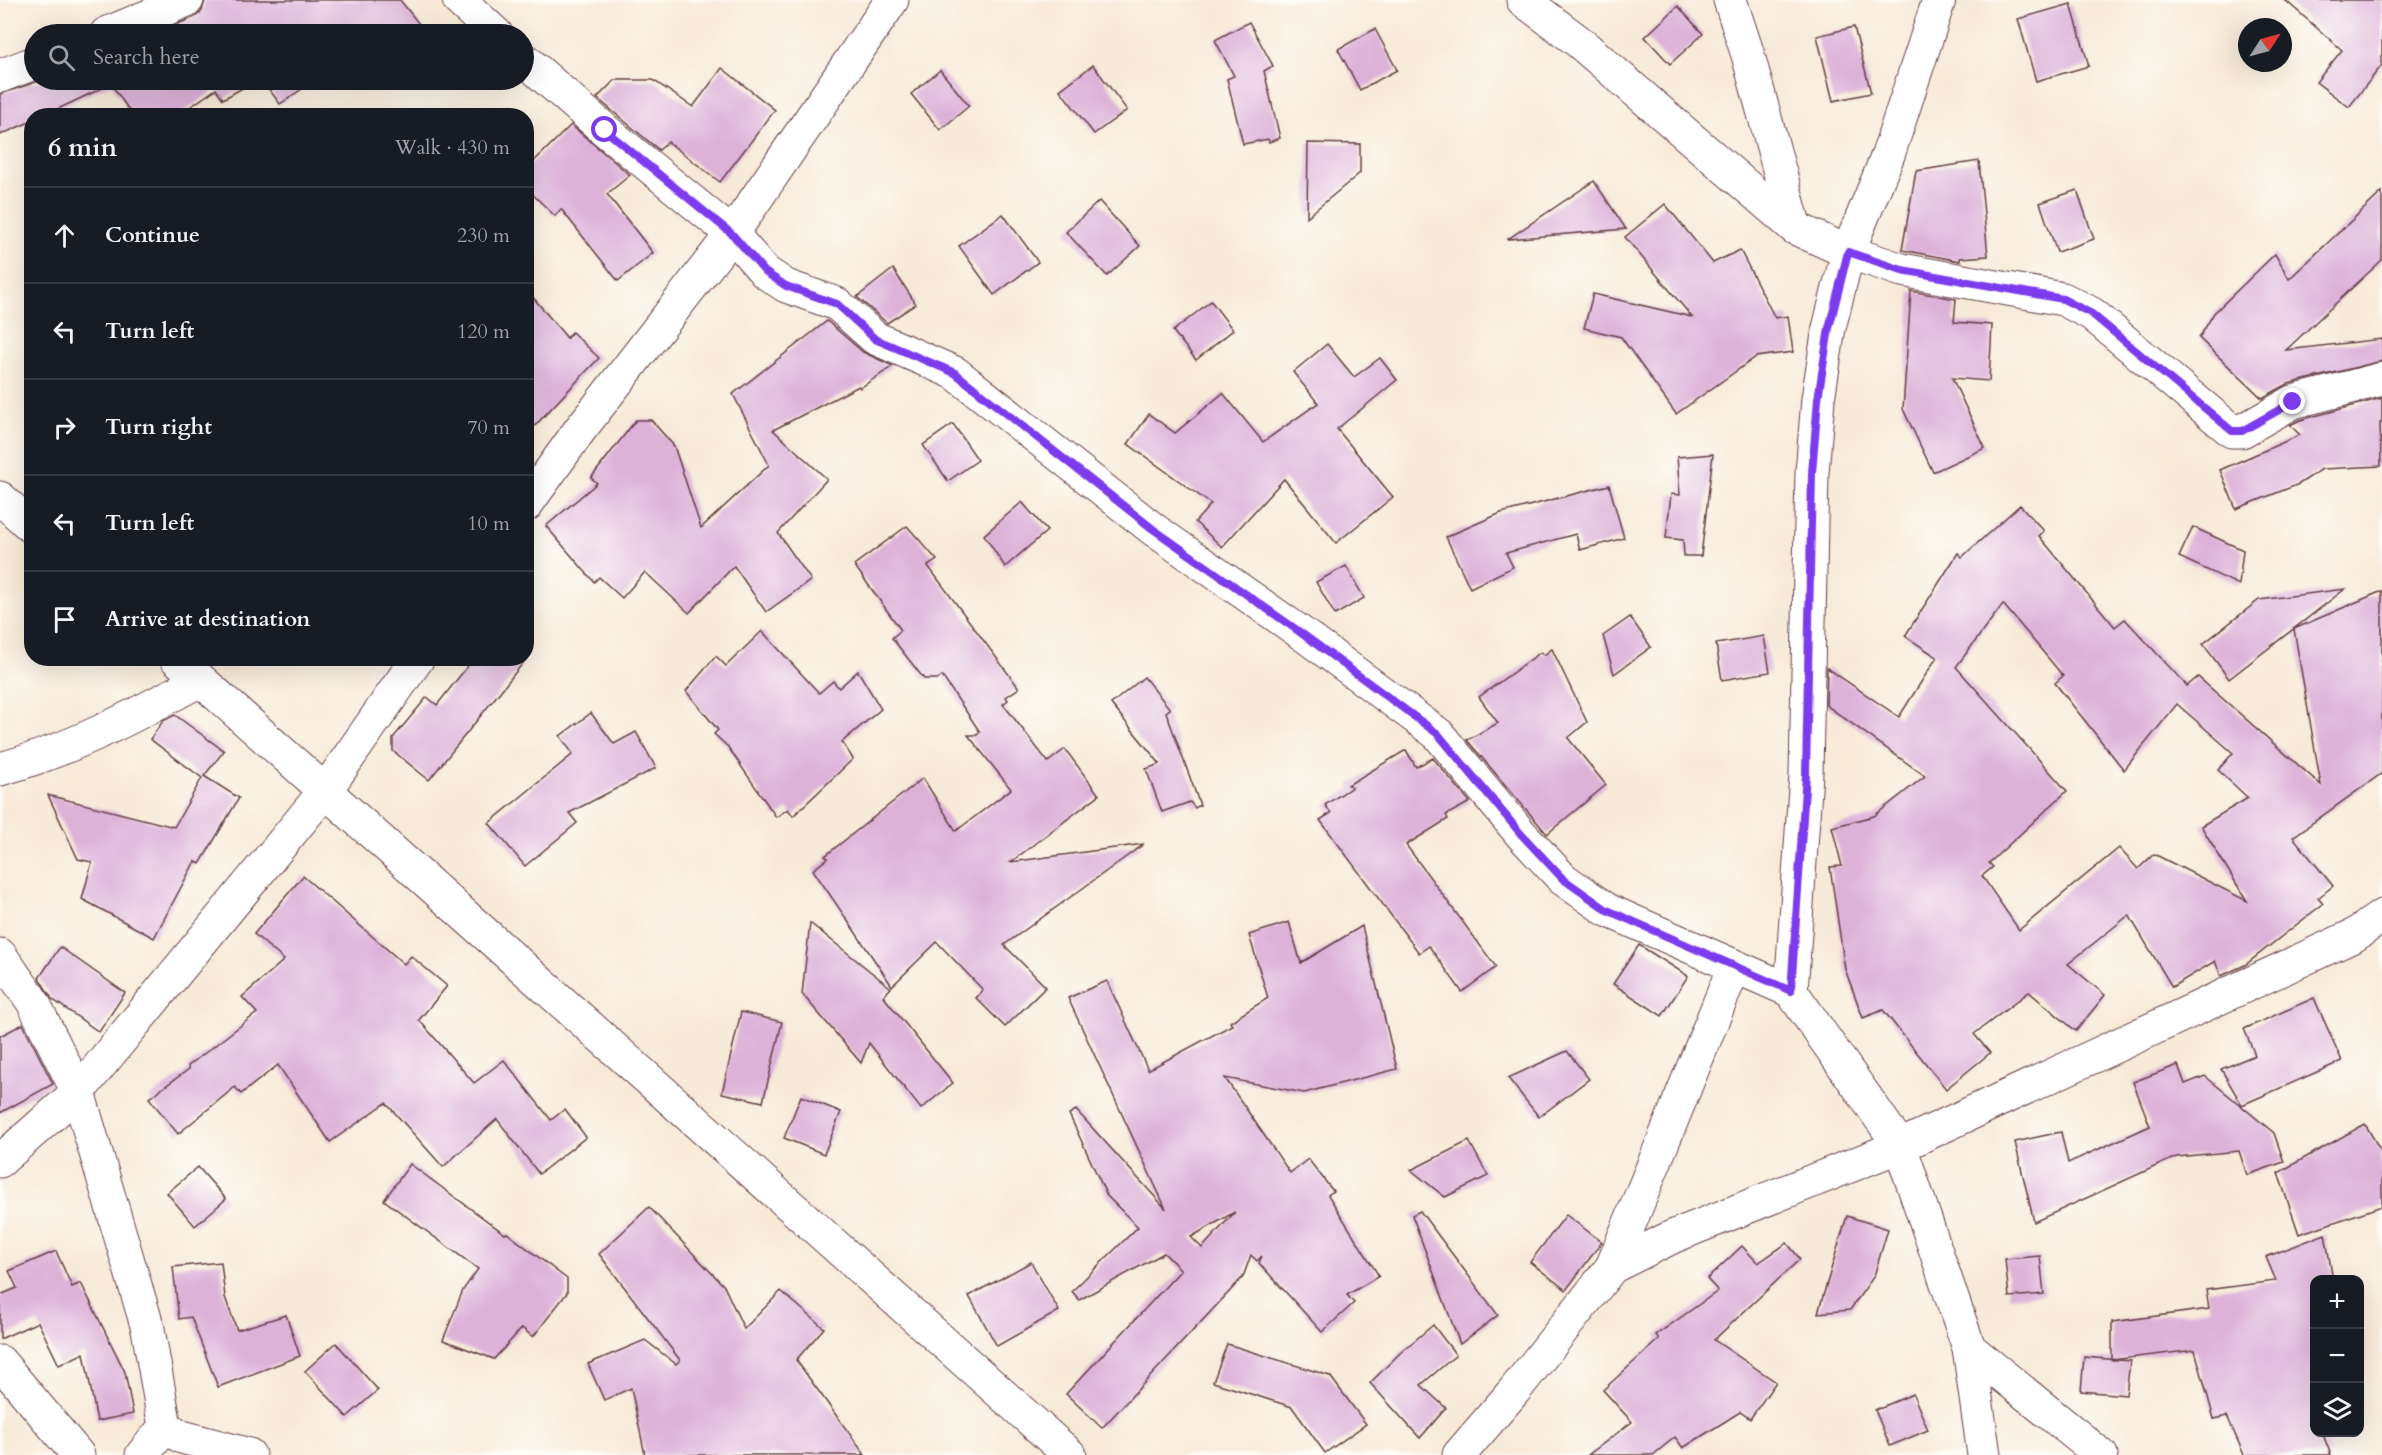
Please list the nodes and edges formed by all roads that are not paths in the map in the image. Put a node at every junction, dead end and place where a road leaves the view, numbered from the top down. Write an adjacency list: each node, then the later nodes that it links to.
1 (187, 0): 7 (street)
2 (459, 0): 8 (street)
3 (892, 0): 13 (street)
4 (1523, 0): 12 (street)
5 (1730, 0): 12 (street)
6 (1939, 0): 14 (street)
7 (130, 24)
8 (485, 24)
9 (24, 67): 11 (street)
10 (534, 68): 13 (street)
11 (0, 76)
12 (1795, 228): 14 (street)
13 (732, 234): 16 (street); 26 (street)
14 (1848, 252): 15 (street); 27 (street)
15 (2382, 380)
16 (534, 494)
17 (0, 498): 18 (street)
18 (24, 519)
19 (185, 666): 21 (street)
20 (412, 666): 23 (street)
21 (200, 680): 22 (street); 23 (street)
22 (0, 768)
23 (325, 791): 28 (street); 38 (street)
24 (2382, 916): 29 (street)
25 (0, 956): 28 (street)
26 (1734, 967): 27 (street); 31 (street)
27 (1791, 991): 29 (street)
28 (78, 1092): 30 (street); 34 (street)
29 (1900, 1146): 31 (street); 32 (street)
30 (0, 1161)
31 (1612, 1267): 39 (street)
32 (1969, 1348): 40 (street); 41 (street)
33 (0, 1362): 35 (street)
34 (165, 1427): 36 (street); 37 (street)
35 (78, 1455)
36 (142, 1455)
37 (249, 1455)
38 (1070, 1455)
39 (1459, 1455)
40 (1984, 1455)
41 (2101, 1455)

